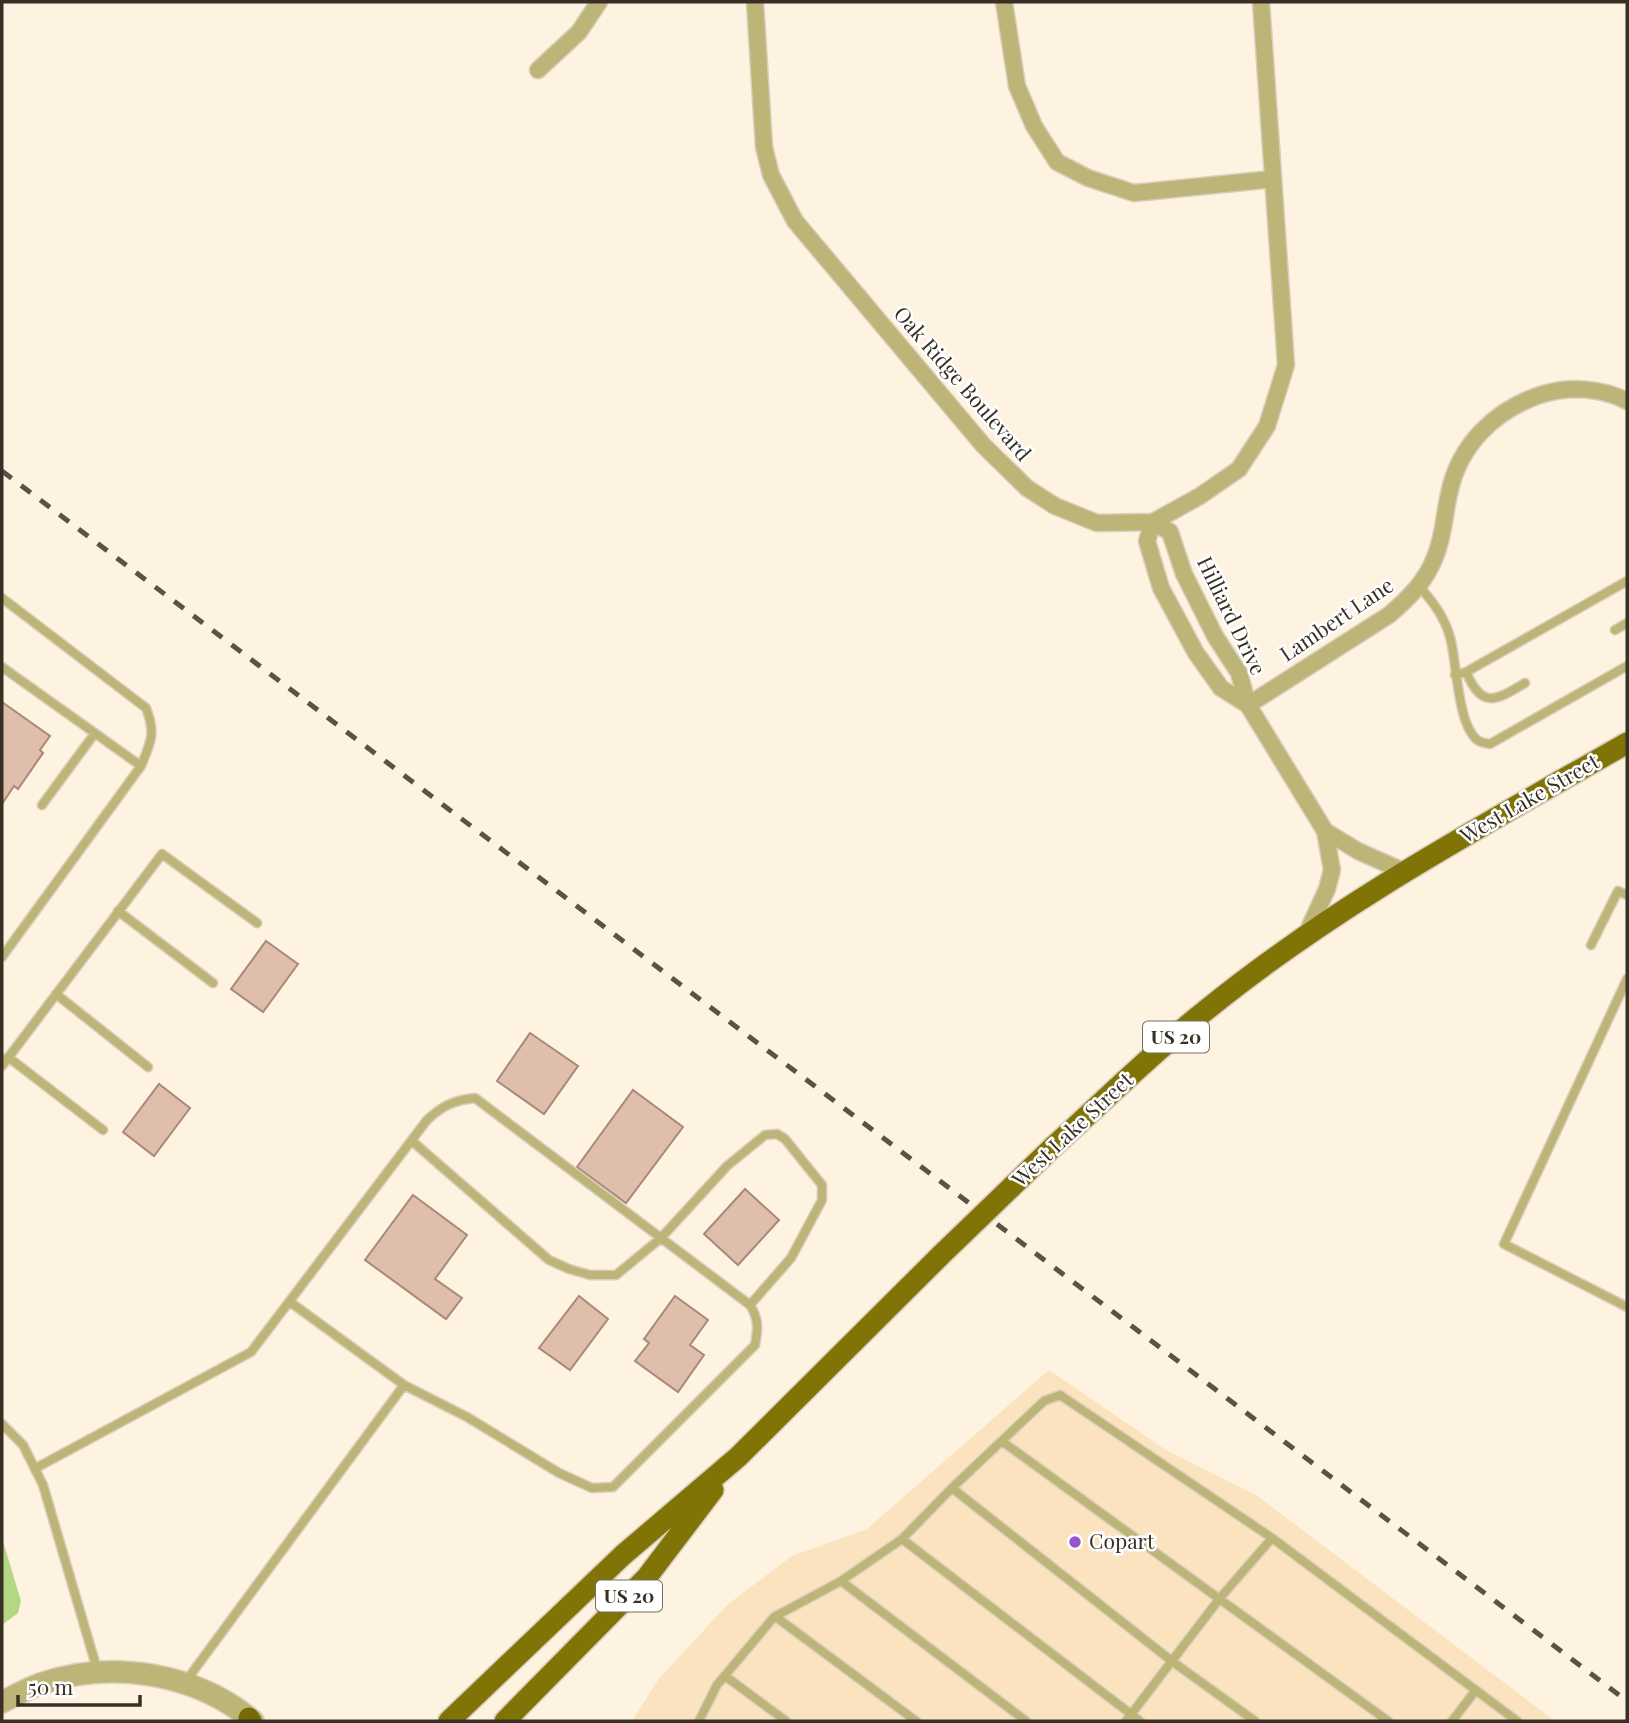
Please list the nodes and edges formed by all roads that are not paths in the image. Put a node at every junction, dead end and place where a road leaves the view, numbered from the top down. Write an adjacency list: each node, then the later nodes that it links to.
1 (599, 2): 5 (street)
2 (755, 2): 8 (street, Oak Ridge Boulevard)
3 (1004, 2): 6 (street)
4 (1261, 2): 6 (street, Oak Ridge Boulevard)
5 (538, 70)
6 (1273, 179): 8 (street, Oak Ridge Boulevard)
7 (1627, 401): 10 (street, Lambert Lane)
8 (1153, 522): 19 (street, Hilliard Drive); 19 (street, Hilliard Drive)
9 (1627, 581): 16 (lane)
10 (1419, 586): 17 (lane); 19 (street, Lambert Lane)
11 (2, 598): 22 (lane)
12 (1627, 622): 13 (lane)
13 (1615, 630)
14 (1627, 666): 17 (lane)
15 (2, 667): 20 (lane)
16 (1466, 671): 17 (lane); 18 (lane)
17 (1455, 675)
18 (1525, 683)
19 (1248, 705): 24 (street, Hilliard Drive)
20 (95, 733): 22 (lane); 23 (lane)
21 (1627, 743): 25 (highway, West Lake Street / US 20)
22 (141, 765): 31 (lane)
23 (42, 804)
24 (1325, 831): 25 (street, Hilliard Drive); 29 (street, Hilliard Drive)
25 (1405, 872): 29 (highway, West Lake Street / US 20)
26 (1627, 895): 30 (lane)
27 (118, 911): 28 (lane); 33 (lane); 34 (lane)
28 (257, 923)
29 (1306, 937): 47 (highway, West Lake Street / US 20, bridge)
30 (1591, 945)
31 (2, 957)
32 (1627, 978): 43 (lane)
33 (212, 983)
34 (56, 994): 35 (lane); 37 (lane)
35 (8, 1057): 36 (lane); 38 (lane)
36 (2, 1066)
37 (148, 1067)
38 (103, 1130)
39 (412, 1141): 40 (lane); 40 (lane); 41 (lane)
40 (661, 1238): 42 (lane); 42 (lane)
41 (290, 1302): 44 (lane); 48 (lane)
42 (750, 1305): 44 (lane)
43 (1627, 1307)
44 (404, 1385): 58 (lane)
45 (2, 1424): 48 (lane)
46 (1003, 1442): 49 (lane); 50 (lane); 53 (lane)
47 (738, 1457): 63 (highway, West Lake Street / US 20); 64 (highway, West Lake Street / US 20)
48 (36, 1468): 56 (lane)
49 (952, 1488): 51 (lane); 55 (lane)
50 (1272, 1538): 53 (lane); 59 (lane)
51 (902, 1539): 52 (lane); 61 (lane)
52 (841, 1581): 54 (lane); 68 (lane)
53 (1220, 1598): 55 (lane); 71 (lane)
54 (776, 1617): 57 (lane); 67 (lane)
55 (1173, 1662): 61 (lane); 70 (lane)
56 (98, 1674): 58 (street); 60 (street)
57 (725, 1676): 65 (lane); 66 (lane)
58 (184, 1683): 62 (street)
59 (1476, 1690): 72 (lane); 73 (lane)
60 (2, 1702)
61 (1128, 1718): 69 (lane)
62 (251, 1720)
63 (449, 1721)
64 (505, 1721)
65 (699, 1721)
66 (786, 1721)
67 (916, 1721)
68 (1026, 1721)
69 (1140, 1721)
70 (1255, 1721)
71 (1388, 1721)
72 (1452, 1721)
73 (1517, 1721)

